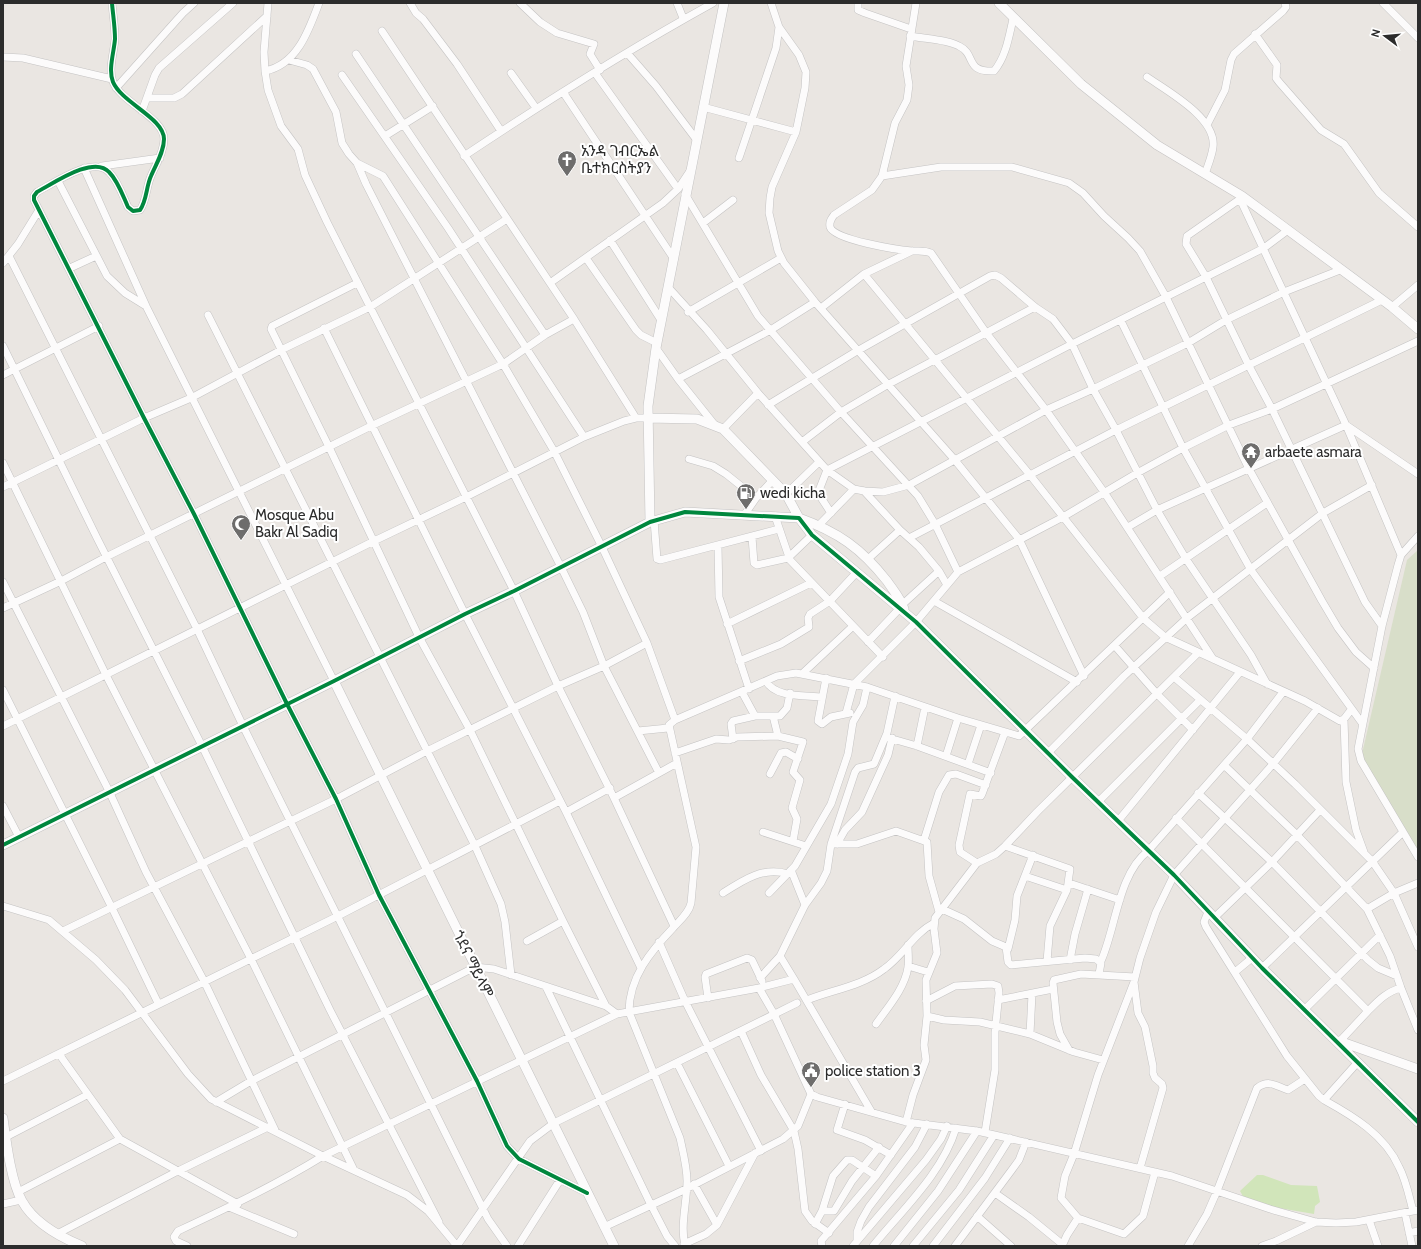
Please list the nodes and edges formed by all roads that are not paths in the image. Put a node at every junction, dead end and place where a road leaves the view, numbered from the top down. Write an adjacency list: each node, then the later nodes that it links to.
1 (112, 3): 34 (street)
2 (194, 3): 35 (street)
3 (233, 3): 37 (street)
4 (268, 3): 17 (street)
5 (319, 3): 28 (street)
6 (410, 3): 45 (street)
7 (520, 3): 30 (street)
8 (677, 3): 18 (street)
9 (713, 3): 18 (street)
10 (724, 3): 39 (street)
11 (771, 3): 20 (street)
12 (858, 3): 22 (street)
13 (916, 3): 22 (street)
14 (999, 3): 19 (street)
15 (1285, 3): 23 (street)
16 (1383, 3): 24 (street)
17 (267, 16): 29 (street); 37 (street)
18 (683, 18): 26 (street)
19 (1013, 19): 22 (street); 55 (street)
20 (779, 27): 42 (street); 46 (street)
21 (382, 31): 38 (street)
22 (911, 32): 56 (street)
23 (1255, 34): 43 (street); 65 (street)
24 (1418, 38)
25 (356, 54): 44 (street)
26 (628, 54): 30 (street); 48 (street)
27 (3, 57): 34 (street)
28 (288, 60): 29 (street); 52 (street)
29 (265, 71): 85 (street)
30 (597, 72): 36 (street); 58 (street)
31 (511, 73): 40 (street)
32 (342, 75): 47 (street)
33 (1147, 77): 43 (street)
34 (112, 79): 35 (street)
35 (116, 88): 41 (street)
36 (564, 92): 40 (street); 62 (street)
37 (148, 98): 41 (street)
38 (433, 106): 44 (street); 49 (street)
39 (703, 107): 42 (street); 48 (street)
40 (536, 108): 45 (street)
41 (142, 111): 50 (street)
42 (753, 120): 46 (street); 51 (street)
43 (1207, 125): 55 (street)
44 (403, 126): 47 (street); 67 (street)
45 (501, 131): 49 (street)
46 (796, 132): 75 (street)
47 (385, 136): 69 (street)
48 (696, 139): 58 (street)
49 (464, 156): 63 (street)
50 (160, 158): 53 (street); 53 (street)
51 (739, 158)
52 (357, 162): 78 (street); 83 (street)
53 (102, 166): 54 (street)
54 (84, 168): 57 (street); 94 (street)
55 (1205, 174): 59 (street)
56 (882, 176): 71 (street); 91 (street)
57 (58, 181): 61 (street); 73 (street)
58 (682, 191): 62 (street); 64 (street); 76 (street)
59 (1241, 197): 66 (street); 70 (street); 82 (street)
60 (733, 200): 64 (street)
61 (39, 210): 72 (street); 79 (street)
62 (646, 215): 68 (street); 76 (street)
63 (507, 219): 67 (street); 86 (street)
64 (703, 223): 84 (street)
65 (1418, 227)
66 (1288, 230): 70 (street); 80 (street)
67 (479, 236): 69 (street); 111 (street)
68 (610, 240): 74 (street); 102 (street)
69 (461, 248): 78 (street); 119 (street)
70 (1264, 248): 82 (street); 89 (street)
71 (912, 251): 81 (street); 90 (street)
72 (10, 256): 77 (street); 118 (street)
73 (96, 256): 79 (street); 94 (street)
74 (586, 258): 86 (street); 116 (street)
75 (781, 258): 84 (street); 93 (street)
76 (674, 259): 88 (street)
77 (3, 264)
78 (438, 264): 83 (street); 124 (street)
79 (70, 268): 106 (street)
80 (1340, 270): 89 (street); 92 (street)
81 (864, 274): 97 (street); 105 (street)
82 (1206, 277): 91 (street); 103 (street)
83 (415, 279): 95 (street); 133 (street)
84 (737, 282): 99 (street); 109 (street)
85 (357, 283): 95 (street); 120 (street)
86 (550, 283): 101 (street)
87 (1418, 285): 96 (street)
88 (668, 287): 99 (street); 102 (street)
89 (1284, 292): 103 (street); 112 (street)
90 (959, 294): 98 (street); 105 (street); 110 (street)
91 (1166, 297): 104 (street); 114 (street)
92 (1382, 300): 96 (street); 112 (street)
93 (815, 302): 97 (street); 109 (street)
94 (146, 306): 139 (street)
95 (370, 307): 107 (street); 141 (street)
96 (1392, 307): 108 (street)
97 (821, 308): 121 (street)
98 (1035, 308): 110 (street); 115 (street)
99 (688, 312): 122 (street)
100 (208, 315): 129 (street)
101 (574, 318): 111 (street); 148 (street)
102 (661, 320): 116 (street)
103 (1226, 320): 114 (street); 126 (street)
104 (1121, 321): 115 (street); 125 (street)
105 (905, 324): 121 (street); 123 (street)
106 (98, 326): 118 (street); 147 (street)
107 (324, 328): 120 (street); 154 (street)
108 (1418, 329)
109 (769, 331): 122 (street); 131 (street)
110 (987, 334): 123 (street); 128 (street)
111 (544, 335): 119 (street)
112 (1304, 338): 126 (street); 135 (street)
113 (1418, 341): 135 (street)
114 (1188, 343): 125 (street); 136 (street)
115 (1072, 344): 128 (street); 137 (street)
116 (656, 345): 132 (street); 149 (street)
117 (3, 346): 127 (street)
118 (56, 348): 127 (street); 159 (street)
119 (527, 348): 124 (street); 158 (street)
120 (281, 350): 129 (street); 161 (street)
121 (857, 351): 131 (street); 134 (street)
122 (727, 354): 132 (street); 138 (street)
123 (935, 360): 134 (street); 140 (street)
124 (503, 364): 133 (street); 164 (street)
125 (1142, 364): 137 (street); 143 (street)
126 (1249, 366): 136 (street); 144 (street)
127 (14, 369): 130 (street); 169 (street)
128 (1018, 372): 140 (street); 145 (street)
129 (238, 374): 139 (street); 172 (street)
130 (3, 375)
131 (811, 378): 142 (street); 146 (street)
132 (678, 379): 151 (street)
133 (466, 382): 141 (street); 176 (street)
134 (887, 385): 146 (street); 150 (street)
135 (1327, 385): 144 (street); 153 (street)
136 (1208, 386): 143 (street); 152 (street)
137 (1093, 389): 145 (street); 156 (street)
138 (758, 393): 142 (street); 155 (street)
139 (191, 398): 147 (street); 186 (street)
140 (966, 398): 150 (street); 157 (street)
141 (419, 404): 154 (street); 190 (street)
142 (768, 405): 160 (street)
143 (1162, 407): 156 (street); 163 (street)
144 (1272, 409): 152 (street); 166 (street)
145 (1046, 410): 157 (street); 165 (street)
146 (841, 412): 160 (street); 162 (street)
147 (144, 418): 159 (street); 197 (street)
148 (636, 418): 149 (street); 158 (street)
149 (648, 418): 151 (street); 203 (street)
150 (920, 422): 162 (street); 168 (street)
151 (714, 424): 155 (street)
152 (1229, 425): 163 (street); 173 (street)
153 (1346, 425): 166 (street); 177 (street); 182 (street)
154 (371, 426): 161 (street); 202 (street)
155 (723, 429): 179 (street)
156 (1116, 430): 165 (street); 175 (street)
157 (997, 436): 168 (street); 178 (street)
158 (584, 437): 164 (street)
159 (102, 439): 169 (street); 211 (street)
160 (802, 442): 170 (street)
161 (329, 446): 172 (street); 217 (street)
162 (874, 447): 174 (street); 181 (street)
163 (1183, 448): 175 (street); 185 (street)
164 (554, 451): 176 (street); 219 (street)
165 (1074, 451): 178 (street); 188 (street)
166 (1291, 451): 173 (street); 196 (street)
167 (689, 459): 192 (street)
168 (954, 459): 181 (street); 191 (street)
169 (60, 460): 180 (street); 221 (street)
170 (820, 462): 174 (street); 189 (street)
171 (3, 463): 180 (street)
172 (285, 468): 186 (street); 225 (street)
173 (1249, 469): 185 (street); 193 (street)
174 (827, 470): 184 (street); 195 (street)
175 (1139, 472): 188 (street); 194 (street)
176 (513, 473): 190 (street); 226 (street)
177 (1418, 474)
178 (1030, 475): 191 (street); 201 (street)
179 (773, 480): 189 (street); 192 (street)
180 (13, 483): 183 (street); 232 (street)
181 (909, 485): 187 (street); 204 (street)
182 (1372, 485): 196 (street); 220 (street)
183 (3, 487)
184 (854, 488): 187 (street); 195 (street)
185 (1205, 488): 194 (street); 208 (street)
186 (239, 490): 197 (street); 236 (street)
187 (864, 491): 209 (street)
188 (1104, 492): 201 (street); 206 (street)
189 (786, 494): 200 (street)
190 (466, 497): 202 (street); 237 (street)
191 (986, 497): 204 (street); 216 (street)
192 (756, 498): 198 (street)
193 (1267, 502): 208 (street); 215 (street)
194 (1157, 510): 206 (street); 224 (street)
195 (831, 513): 205 (street)
196 (1323, 513): 215 (street); 251 (street)
197 (194, 514): 211 (street); 244 (street)
198 (745, 514): 199 (street); 203 (street)
199 (775, 516): 200 (street); 207 (street)
200 (799, 518): 205 (street); 210 (street)
201 (1063, 518): 216 (street); 248 (street)
202 (419, 520): 217 (street); 246 (street)
203 (652, 521): 218 (street); 219 (street)
204 (935, 524): 214 (street); 230 (street)
205 (820, 526): 223 (street)
206 (1128, 527): 231 (street)
207 (779, 529): 213 (street); 222 (street)
208 (1227, 529): 224 (street); 227 (street)
209 (900, 530): 214 (street); 223 (street)
210 (812, 535): 222 (street); 229 (street)
211 (149, 536): 221 (street); 253 (street)
212 (1418, 536): 220 (street)
213 (752, 537): 218 (street); 222 (street)
214 (909, 538): 228 (street)
215 (1288, 538): 227 (street); 267 (street)
216 (1019, 539): 230 (street); 271 (street)
217 (374, 541): 225 (street); 254 (street)
218 (718, 546): 250 (street)
219 (602, 547): 226 (street); 257 (street)
220 (1401, 555): 251 (street)
221 (106, 557): 232 (street); 259 (street)
222 (788, 558): 234 (street)
223 (868, 559): 245 (street)
224 (1186, 559): 231 (street); 239 (street)
225 (333, 562): 236 (street); 262 (street)
226 (560, 567): 237 (street); 265 (street)
227 (1251, 570): 239 (street); 295 (street)
228 (938, 571): 235 (street); 245 (street)
229 (857, 572): 240 (street); 245 (street)
230 (958, 572): 235 (street)
231 (1160, 576): 238 (street)
232 (61, 581): 242 (street); 270 (street)
233 (3, 582): 242 (street)
234 (811, 583): 240 (street); 250 (street)
235 (947, 585): 241 (street)
236 (286, 586): 244 (street); 274 (street)
237 (514, 591): 246 (street); 279 (street)
238 (1170, 592): 247 (street); 248 (street)
239 (1212, 598): 247 (street); 278 (street)
240 (830, 601): 252 (street); 264 (street)
241 (934, 601): 249 (street); 276 (street)
242 (14, 603): 243 (street); 288 (street)
243 (3, 608)
244 (241, 608): 253 (street); 290 (street)
245 (903, 608): 249 (street); 256 (street)
246 (465, 614): 254 (street); 292 (street)
247 (1187, 618): 255 (street); 263 (street)
248 (1144, 619): 255 (street); 258 (street)
249 (916, 622): 261 (street); 311 (street)
250 (727, 624): 264 (street)
251 (1382, 626): 267 (street)
252 (852, 627): 256 (street); 269 (street)
253 (197, 629): 259 (street); 308 (street)
254 (419, 636): 262 (street); 310 (street)
255 (1165, 637): 260 (street); 266 (street)
256 (868, 642): 261 (street)
257 (647, 643): 265 (street); 304 (street)
258 (1115, 646): 266 (street); 271 (street)
259 (155, 651): 270 (street); 319 (street)
260 (1198, 653): 263 (street); 272 (street)
261 (882, 657): 277 (street)
262 (380, 658): 274 (street); 321 (street)
263 (1213, 658): 268 (street)
264 (738, 661): 282 (street)
265 (604, 666): 279 (street); 313 (street)
266 (1134, 667): 285 (street); 322 (street)
267 (1374, 668): 305 (street)
268 (1240, 672): 278 (street); 294 (street)
269 (803, 673): 273 (street); 275 (street)
270 (106, 675): 288 (street); 332 (street)
271 (1084, 676): 276 (street)
272 (1174, 677): 285 (street); 289 (street)
273 (826, 678): 277 (street); 286 (street)
274 (334, 681): 290 (street); 336 (street, ጎደና ማይላም)
275 (766, 681): 282 (street); 284 (street)
276 (1077, 682): 311 (street)
277 (854, 684): 280 (street); 296 (street)
278 (1267, 684): 283 (street)
279 (558, 686): 292 (street); 340 (street)
280 (867, 687): 287 (street); 297 (street)
281 (3, 690): 300 (street)
282 (745, 690): 298 (street); 304 (street)
283 (1283, 692): 293 (street); 318 (street)
284 (790, 693): 286 (street); 299 (street)
285 (1157, 694): 302 (street); 338 (street)
286 (822, 696): 296 (street)
287 (895, 696): 291 (street); 316 (street)
288 (61, 697): 300 (street); 342 (street)
289 (1200, 700): 294 (street); 302 (street)
290 (287, 704): 308 (street); 345 (street)
291 (925, 706): 301 (street); 320 (street)
292 (514, 708): 310 (street); 346 (street)
293 (1318, 708): 303 (street); 328 (street)
294 (1210, 709): 312 (street); 318 (street)
295 (1351, 710): 303 (street); 305 (street)
296 (846, 713): 297 (street)
297 (856, 714): 348 (street)
298 (755, 716): 299 (street); 317 (street)
299 (773, 716): 315 (street)
300 (17, 718): 307 (street); 353 (street)
301 (958, 718): 306 (street); 324 (street)
302 (1181, 719): 312 (street); 347 (street)
303 (1344, 719): 374 (street)
304 (675, 720): 309 (street)
305 (1362, 723): 360 (street)
306 (981, 725): 314 (street); 329 (street)
307 (3, 726)
308 (243, 726): 319 (street); 356 (street)
309 (668, 728): 313 (street); 323 (street)
310 (470, 730): 321 (street); 358 (street)
311 (1025, 730): 314 (street); 322 (street)
312 (1193, 730): 357 (street)
313 (638, 731): 333 (street)
314 (1005, 732): 334 (street)
315 (778, 736): 317 (street); 325 (street)
316 (889, 738): 320 (street); 327 (street); 331 (street)
317 (733, 739): 323 (street)
318 (1247, 739): 328 (street); 330 (street)
319 (202, 746): 332 (street); 364 (street)
320 (917, 746): 324 (street)
321 (427, 751): 336 (street); 369 (street)
322 (1048, 753): 338 (street)
323 (675, 754): 326 (street)
324 (946, 756): 329 (street)
325 (798, 759): 335 (street); 365 (street)
326 (677, 763): 333 (street); 405 (street)
327 (874, 764): 331 (street); 350 (street)
328 (1273, 764): 341 (street); 351 (street)
329 (969, 765): 334 (street); 337 (street)
330 (1224, 765): 341 (street); 343 (street)
331 (881, 766): 366 (street)
332 (154, 769): 342 (street); 379 (street)
333 (659, 773): 344 (street)
334 (991, 773): 339 (street)
335 (770, 774)
336 (380, 777): 345 (street); 380 (street, ጎደና ማይላም)
337 (965, 777): 339 (street); 363 (street)
338 (1072, 777): 347 (street); 371 (street)
339 (986, 785): 378 (street)
340 (610, 788): 344 (street); 352 (street)
341 (1250, 789): 354 (street); 361 (street)
342 (109, 791): 353 (street); 388 (street)
343 (1198, 793): 354 (street); 355 (street)
344 (614, 798): 405 (street)
345 (336, 799): 356 (street); 393 (street)
346 (560, 801): 352 (street); 358 (street)
347 (1098, 802): 357 (street)
348 (831, 804): 350 (street); 370 (street)
349 (3, 806): 362 (street)
350 (843, 808): 366 (street)
351 (1320, 810): 361 (street); 374 (street)
352 (566, 812): 424 (street)
353 (65, 814): 362 (street); 397 (street)
354 (1225, 817): 367 (street); 377 (street)
355 (1176, 818): 367 (street); 372 (street)
356 (290, 820): 364 (street); 402 (street)
357 (1118, 821): 372 (street)
358 (517, 824): 369 (street); 403 (street)
359 (763, 832): 365 (street)
360 (1403, 832): 375 (street); 376 (street)
361 (1297, 835): 377 (street); 387 (street)
362 (18, 837): 368 (street)
363 (924, 840): 366 (street); 399 (street)
364 (249, 841): 379 (street); 408 (street)
365 (793, 841): 370 (street)
366 (834, 844): 395 (street)
367 (1202, 844): 382 (street); 386 (street)
368 (3, 845)
369 (475, 846): 380 (street); 428 (street)
370 (806, 846): 381 (street)
371 (1005, 846): 373 (street); 378 (street)
372 (1148, 851): 382 (street); 394 (street)
373 (1033, 854): 383 (street); 385 (street)
374 (1364, 854): 376 (street)
375 (1418, 857)
376 (1372, 861): 387 (street); 392 (street)
377 (1272, 862): 386 (street); 400 (street)
378 (977, 863): 399 (street)
379 (203, 864): 388 (street); 418 (street)
380 (427, 870): 393 (street); 423 (street, ጎደና ማይላም)
381 (789, 872): 390 (street); 391 (street); 395 (street)
382 (1174, 875): 401 (street); 434 (street)
383 (1025, 876): 385 (street); 414 (street)
384 (1418, 883): 392 (street)
385 (1068, 887): 389 (street); 420 (street)
386 (1246, 887): 401 (street); 409 (street)
387 (1344, 887): 398 (street); 400 (street)
388 (154, 888): 397 (street); 435 (street)
389 (1088, 889): 394 (street); 419 (street)
390 (723, 893)
391 (769, 893)
392 (1394, 893): 398 (street); 413 (street)
393 (380, 895): 402 (street); 439 (street)
394 (1120, 900): 421 (street)
395 (806, 905): 416 (street)
396 (3, 906): 406 (street)
397 (112, 908): 406 (street); 447 (street)
398 (1367, 909): 407 (street)
399 (941, 911): 404 (street); 414 (street)
400 (1319, 912): 409 (street); 415 (street)
401 (1211, 915): 417 (street); 427 (street)
402 (338, 916): 408 (street); 453 (street)
403 (563, 921): 410 (street); 449 (street)
404 (934, 923): 412 (street); 426 (street)
405 (674, 926): 411 (street)
406 (63, 931): 452 (street)
407 (1380, 935): 415 (street); 430 (street)
408 (294, 937): 418 (street); 463 (street)
409 (1295, 937): 425 (street); 433 (street)
410 (527, 941)
411 (659, 942): 424 (street); 446 (street)
412 (908, 946): 422 (street); 443 (street)
413 (1418, 947)
414 (1008, 949): 420 (street)
415 (1362, 952): 430 (street); 433 (street)
416 (780, 956): 431 (street); 432 (street)
417 (1252, 958): 425 (street); 427 (street)
418 (251, 959): 435 (street); 469 (street)
419 (1070, 960): 420 (street); 421 (street)
420 (1047, 961)
421 (1101, 961): 429 (street)
422 (908, 966): 426 (street); 458 (street)
423 (475, 967): 428 (street); 439 (street); 470 (street, ጎደና ማይላም)
424 (641, 968): 454 (street)
425 (1262, 968): 450 (street)
426 (928, 972): 445 (street)
427 (1235, 972): 476 (street)
428 (512, 974): 436 (street)
429 (1099, 974): 434 (street); 440 (street)
430 (1398, 976): 438 (street)
431 (760, 978): 437 (street); 442 (street)
432 (794, 979): 437 (street); 443 (street)
433 (1336, 979): 450 (street); 451 (street)
434 (1134, 980): 471 (street); 515 (street)
435 (204, 981): 447 (street); 479 (street)
436 (546, 987): 449 (street); 464 (street)
437 (762, 987): 442 (street); 456 (street)
438 (1400, 988): 451 (street); 460 (street)
439 (430, 990): 453 (street); 477 (street)
440 (1053, 990): 441 (street); 467 (street)
441 (1032, 994): 444 (street); 462 (street)
442 (708, 998): 446 (street)
443 (807, 1000): 487 (street)
444 (998, 1000): 445 (street); 459 (street)
445 (926, 1001): 457 (street)
446 (685, 1002): 454 (street); 466 (street)
447 (158, 1003): 452 (street)
448 (796, 1003): 456 (street)
449 (606, 1006): 455 (street)
450 (1305, 1009): 465 (street)
451 (1368, 1011): 465 (street)
452 (141, 1012): 468 (street); 484 (street)
453 (386, 1012): 463 (street); 485 (street)
454 (629, 1012): 455 (street); 475 (street)
455 (618, 1014): 464 (street)
456 (774, 1014): 461 (street); 480 (street)
457 (927, 1016): 459 (street); 488 (street)
458 (876, 1024)
459 (995, 1026): 462 (street); 500 (street)
460 (1418, 1028)
461 (741, 1031): 466 (street); 498 (street)
462 (1030, 1034): 467 (street)
463 (344, 1035): 469 (street); 492 (street)
464 (569, 1037): 470 (street); 483 (street)
465 (1338, 1041): 472 (street); 474 (street)
466 (708, 1046): 473 (street); 508 (street)
467 (1069, 1050): 471 (street)
468 (60, 1054): 478 (street); 481 (street)
469 (298, 1058): 479 (street); 506 (street)
470 (520, 1060): 477 (street); 491 (street, ጎደና ማይላም)
471 (1103, 1060): 509 (street)
472 (1358, 1062): 482 (street); 489 (street)
473 (677, 1063): 475 (street); 513 (street)
474 (1418, 1069)
475 (653, 1075): 483 (street); 522 (street)
476 (1305, 1079): 482 (street); 523 (street)
477 (478, 1080): 485 (street); 512 (street)
478 (3, 1081)
479 (251, 1081): 484 (street); 497 (street)
480 (811, 1094): 486 (street); 498 (street)
481 (87, 1095): 502 (street); 504 (street)
482 (1324, 1100): 534 (street)
483 (601, 1101): 491 (street); 530 (street)
484 (216, 1102): 494 (street)
485 (432, 1103): 492 (street); 533 (street)
486 (844, 1104): 487 (street); 507 (street)
487 (871, 1111): 488 (street)
488 (910, 1122): 493 (street); 510 (street)
489 (1418, 1122)
490 (3, 1123): 502 (street)
491 (554, 1123): 512 (street); 525 (street, ጎደና ማይላም)
492 (388, 1124): 506 (street); 540 (street)
493 (927, 1124): 495 (street); 532 (street)
494 (268, 1126): 497 (street); 517 (street)
495 (947, 1126): 496 (street); 545 (street)
496 (956, 1128): 499 (street); 551 (street)
497 (275, 1130): 511 (street)
498 (794, 1130): 508 (street); 542 (street)
499 (977, 1131): 500 (street); 566 (street)
500 (985, 1132): 501 (street)
501 (994, 1135): 503 (street); 567 (street)
502 (6, 1137): 526 (street)
503 (1010, 1138): 505 (street); 568 (street)
504 (120, 1139): 517 (street); 526 (street)
505 (1026, 1142): 509 (street); 524 (street)
506 (342, 1146): 511 (street); 516 (street)
507 (879, 1147): 510 (street); 514 (street)
508 (758, 1152): 513 (street); 543 (street)
509 (1074, 1154): 515 (street); 538 (street)
510 (891, 1155): 519 (street)
511 (323, 1156): 516 (street); 529 (street)
512 (519, 1159): 520 (street); 533 (street)
513 (729, 1166): 521 (street)
514 (863, 1167): 519 (street); 535 (street); 535 (street)
515 (1140, 1168): 518 (street)
516 (354, 1170): 540 (street)
517 (176, 1172): 529 (street); 549 (street)
518 (1155, 1172): 523 (street); 538 (street)
519 (876, 1176): 527 (street)
520 (560, 1180): 525 (street); 561 (street)
521 (694, 1184): 522 (street); 543 (street)
522 (686, 1189): 530 (street); 554 (street)
523 (1217, 1191): 541 (street); 572 (street)
524 (995, 1193): 537 (street); 555 (street)
525 (587, 1194): 544 (street, ጎደና ማይላም)
526 (19, 1196): 528 (street); 549 (street)
527 (858, 1198): 532 (street); 547 (street)
528 (3, 1204)
529 (238, 1204): 531 (street)
530 (651, 1205): 544 (street); 563 (street)
531 (229, 1207): 550 (street); 558 (street)
532 (869, 1207): 553 (street)
533 (482, 1208): 559 (street); 560 (street)
534 (1416, 1210): 536 (street)
535 (822, 1211): 542 (street)
536 (1405, 1213): 539 (street); 548 (street)
537 (977, 1216): 552 (street); 569 (street)
538 (1078, 1218): 555 (street)
539 (1369, 1220): 541 (street); 573 (street)
540 (439, 1222): 559 (street)
541 (1316, 1222): 556 (street)
542 (815, 1224): 547 (street)
543 (717, 1225): 554 (street)
544 (604, 1227): 562 (street, ጎደና ማይላም)
545 (868, 1229): 551 (street); 553 (street)
546 (1418, 1231): 548 (street)
547 (829, 1233): 564 (street)
548 (1409, 1233): 574 (street)
549 (57, 1234): 557 (street)
550 (294, 1234)
551 (878, 1239): 565 (street)
552 (1002, 1240): 570 (street); 571 (street)
553 (855, 1244)
554 (685, 1245)
555 (1062, 1245)
556 (1266, 1245)
557 (82, 1246)
558 (187, 1246)
559 (457, 1246)
560 (507, 1246)
561 (518, 1246)
562 (614, 1246)
563 (675, 1246)
564 (822, 1246)
565 (873, 1246)
566 (894, 1246)
567 (913, 1246)
568 (933, 1246)
569 (955, 1246)
570 (997, 1246)
571 (1011, 1246)
572 (1188, 1246)
573 (1378, 1246)
574 (1412, 1246)

